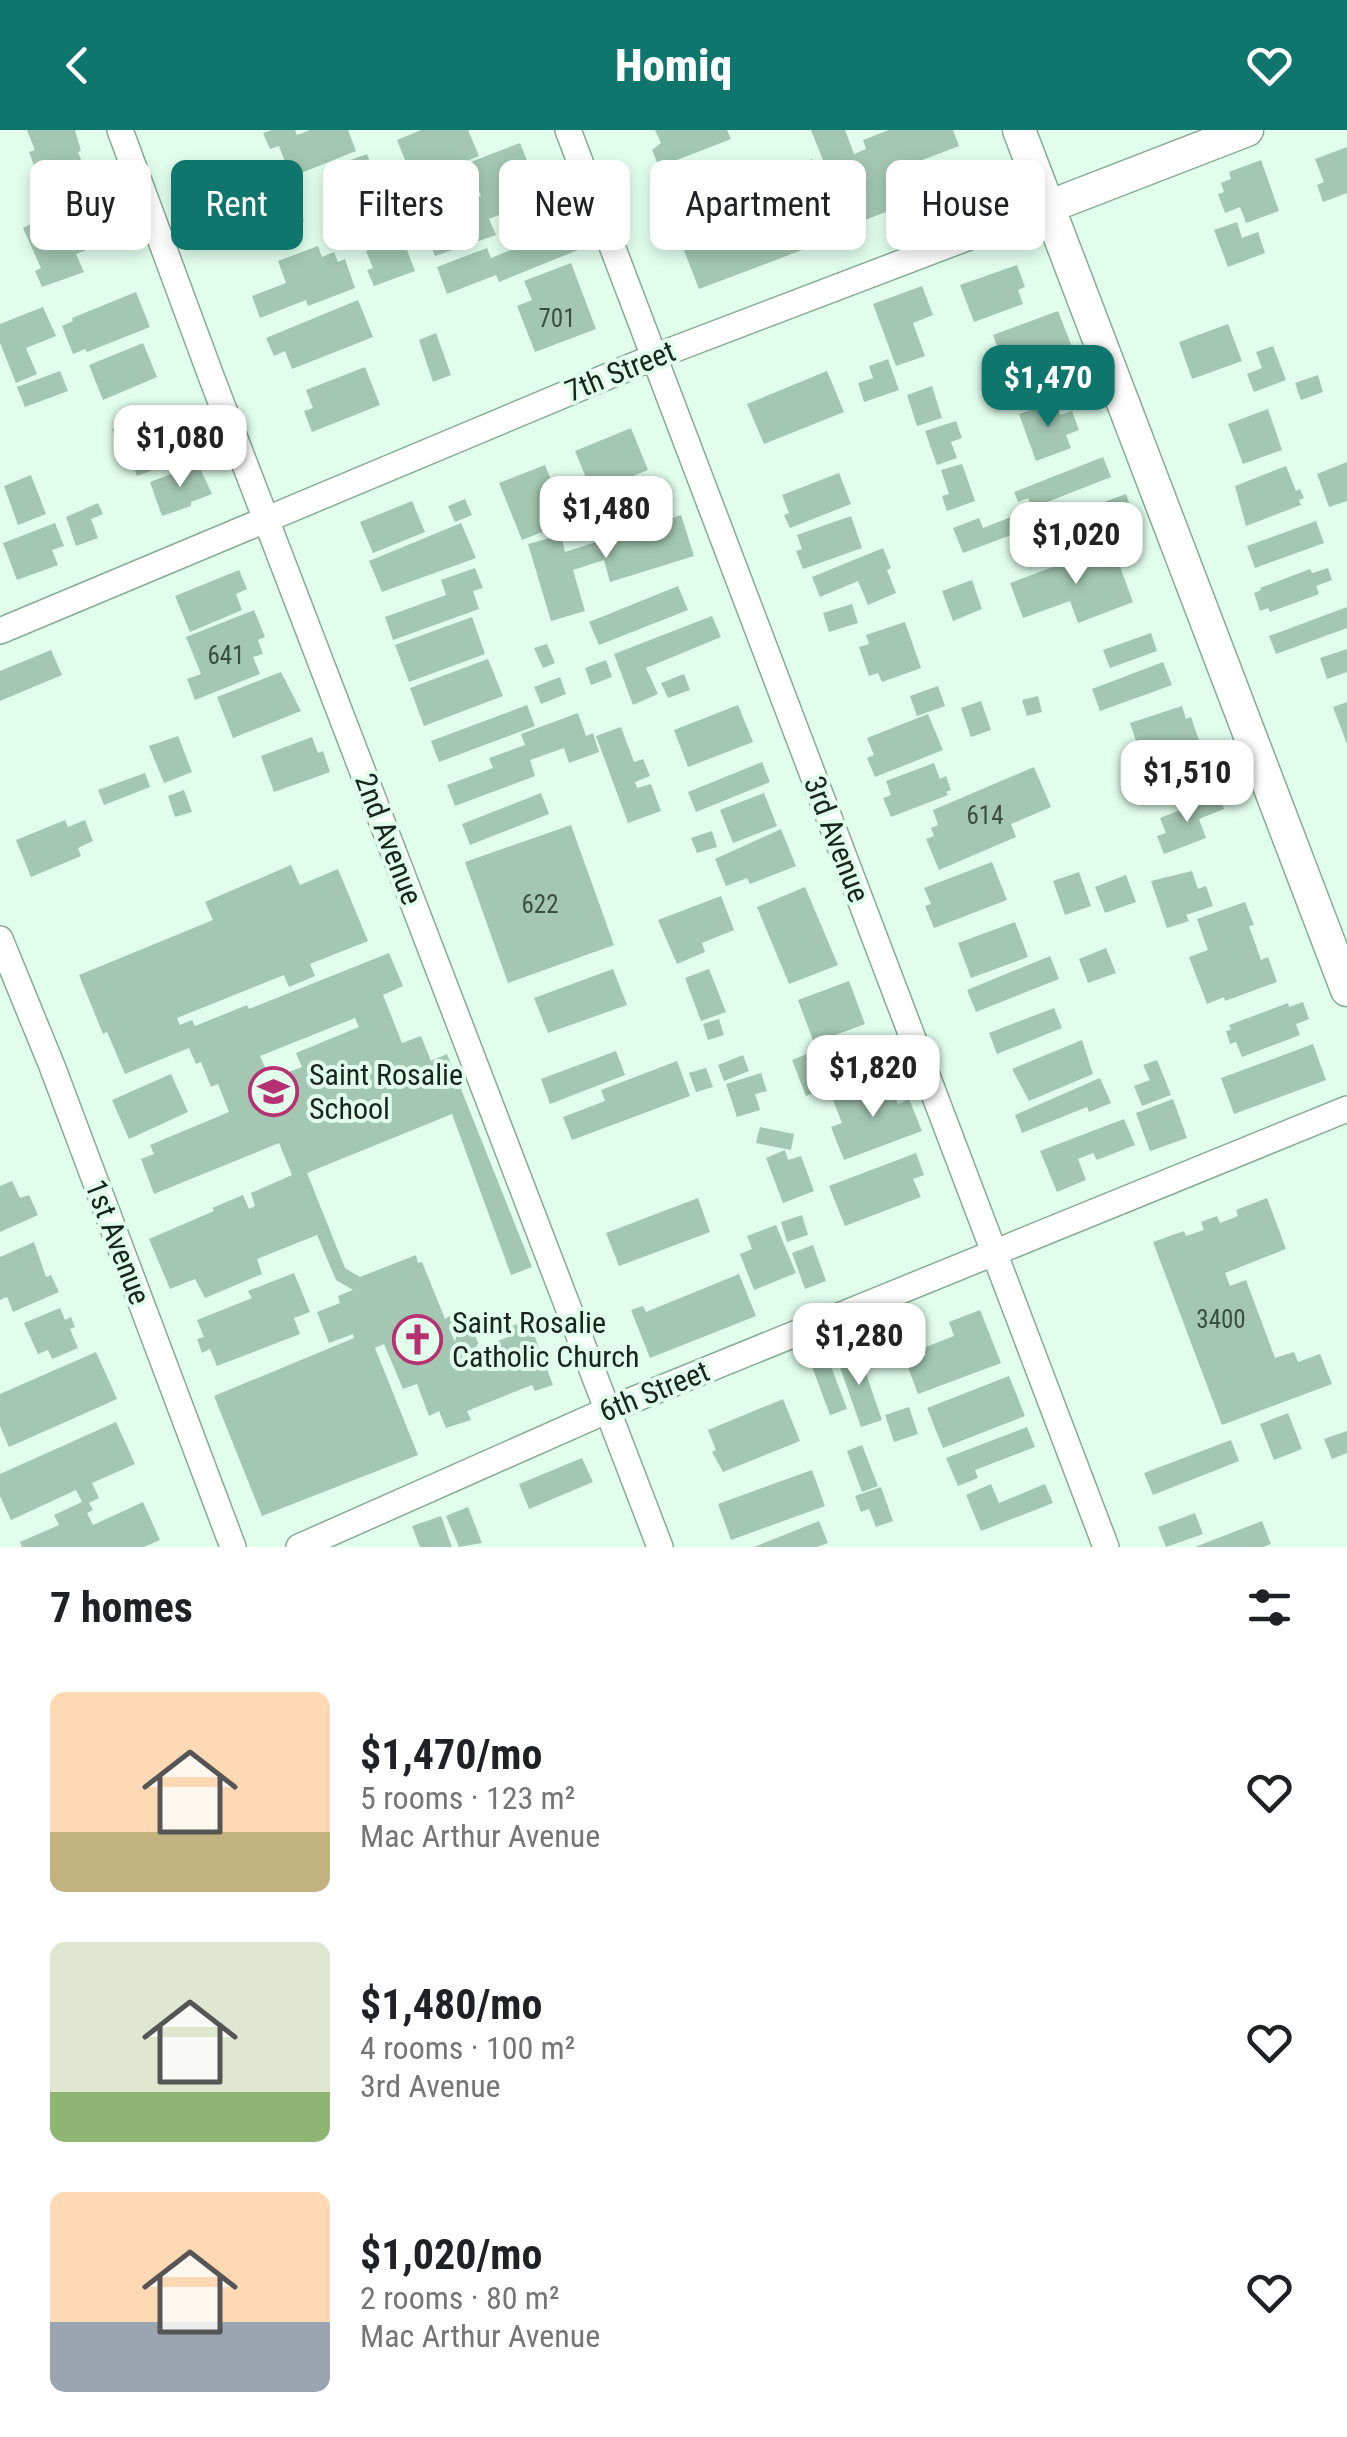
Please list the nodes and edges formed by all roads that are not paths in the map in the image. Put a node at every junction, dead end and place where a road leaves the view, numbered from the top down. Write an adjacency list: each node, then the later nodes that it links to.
1 (120, 130): 7 (street, 2nd Avenue)
2 (568, 130): 6 (street, 3rd Avenue)
3 (1019, 130): 5 (street)
4 (1246, 130): 5 (street, 7th Street)
5 (1048, 206): 6 (street, 7th Street); 10 (street)
6 (654, 356): 7 (street, 7th Street); 12 (street, 3rd Avenue)
7 (265, 518): 8 (street, 7th Street); 13 (street, 2nd Avenue)
8 (0, 631)
9 (0, 938): 14 (street, 1st Avenue)
10 (1347, 990)
11 (1347, 1109): 12 (street, 6th Street)
12 (994, 1252): 13 (street, 6th Street); 17 (street, 3rd Avenue)
13 (608, 1410): 15 (street, 6th Street); 16 (street, 2nd Avenue)
14 (233, 1547)
15 (300, 1547)
16 (660, 1547)
17 (1106, 1547)

